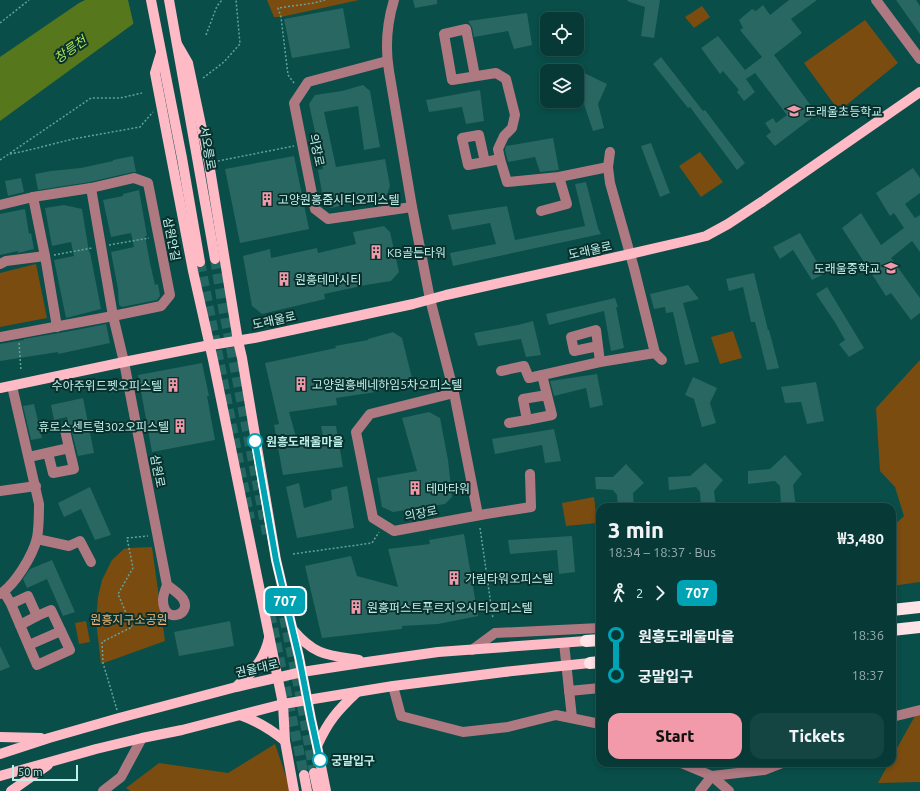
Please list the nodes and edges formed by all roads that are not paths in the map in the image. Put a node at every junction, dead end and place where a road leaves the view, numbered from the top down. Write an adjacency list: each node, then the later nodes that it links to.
1 (151, 0): 6 (main road)
2 (169, 0): 5 (main road, 서오릉로)
3 (394, 0): 8 (street)
4 (876, 0): 7 (street)
5 (177, 42): 23 (main road, 서오릉로); 30 (main road)
6 (161, 51): 24 (main road); 31 (main road)
7 (920, 59)
8 (387, 61): 19 (street); 19 (street, 의장로)
9 (475, 76): 9 (street); 12 (street)
10 (920, 92): 21 (main road, 도래울로)
11 (610, 152): 14 (street)
12 (500, 159): 13 (street); 15 (street)
13 (485, 162)
14 (608, 167): 15 (street); 21 (street)
15 (559, 177): 20 (street)
16 (91, 188): 17 (street, 삼원안길); 27 (street); 27 (street, 삼원안길)
17 (33, 197): 18 (street, 삼원안길); 22 (street)
18 (0, 205)
19 (412, 207): 26 (street)
20 (541, 211)
21 (630, 254): 26 (main road, 도래울로); 34 (street)
22 (45, 256): 25 (street); 28 (street)
23 (215, 259)
24 (200, 262)
25 (0, 264)
26 (430, 299): 30 (main road, 도래울로); 39 (street)
27 (112, 316): 28 (street, 삼원안길); 33 (street)
28 (57, 326): 29 (street, 삼원안길)
29 (0, 337)
30 (238, 341): 31 (main road, 도래울로); 60 (main road)
31 (209, 346): 33 (main road); 65 (main road)
32 (598, 346): 34 (street)
33 (124, 362): 37 (main road); 53 (street, 삼원로)
34 (600, 362): 36 (street)
35 (501, 371): 36 (street)
36 (542, 375): 40 (street)
37 (12, 386): 38 (main road); 46 (street)
38 (0, 388)
39 (454, 393): 50 (street); 50 (street, 의장로)
40 (547, 395): 41 (street); 41 (street)
41 (527, 420): 42 (street)
42 (509, 423)
43 (64, 430): 44 (street)
44 (69, 448): 45 (street); 45 (street)
45 (48, 453): 46 (street)
46 (29, 457): 48 (street)
47 (530, 474): 50 (street, 의장로)
48 (36, 486): 49 (street); 51 (street)
49 (0, 491)
50 (478, 515)
51 (37, 539): 52 (street); 54 (street)
52 (91, 562)
53 (167, 585)
54 (2, 593): 55 (street)
55 (10, 604): 58 (street); 59 (street)
56 (920, 607): 57 (highway)
57 (896, 610)
58 (37, 616): 59 (street); 64 (street)
59 (20, 625): 69 (street)
60 (291, 627): 71 (main road); 74 (main road)
61 (920, 627): 63 (highway)
62 (596, 628): 70 (street)
63 (896, 630)
64 (60, 631): 69 (street); 69 (street)
65 (270, 636): 75 (main road); 77 (main road)
66 (596, 640): 67 (highway, 권율대로)
67 (586, 641): 68 (main road, 권율대로)
68 (564, 643): 70 (main road, 권율대로); 73 (street)
69 (29, 645)
70 (472, 650): 71 (main road, 권율대로)
71 (367, 662): 74 (main road, 권율대로)
72 (595, 663): 73 (main road)
73 (567, 666): 76 (main road); 80 (street)
74 (302, 672): 75 (main road, 권율대로); 81 (main road)
75 (278, 678): 77 (main road, 권율대로); 82 (main road)
76 (393, 686): 79 (main road); 86 (street)
77 (236, 687): 89 (main road, 권율대로)
78 (596, 689): 80 (street)
79 (357, 692): 81 (main road); 92 (main road)
80 (569, 692): 86 (street)
81 (307, 700): 82 (main road); 92 (main road)
82 (284, 704): 84 (main road); 91 (main road)
83 (920, 710): 85 (street)
84 (240, 715): 90 (main road); 91 (main road)
85 (896, 716)
86 (572, 718): 87 (street)
87 (596, 723)
88 (0, 737): 89 (main road)
89 (49, 738): 93 (main road, 권율대로)
90 (142, 738): 94 (main road); 102 (street)
91 (285, 741): 103 (main road)
92 (318, 746): 106 (main road)
93 (0, 754)
94 (54, 760): 99 (main road); 101 (main road)
95 (691, 767): 100 (street)
96 (772, 767): 100 (street)
97 (314, 773): 105 (main road)
98 (304, 775): 104 (main road)
99 (0, 776)
100 (712, 776): 107 (street); 108 (street)
101 (11, 791)
102 (103, 791)
103 (294, 791)
104 (307, 791)
105 (318, 791)
106 (326, 791)
107 (700, 791)
108 (729, 791)

